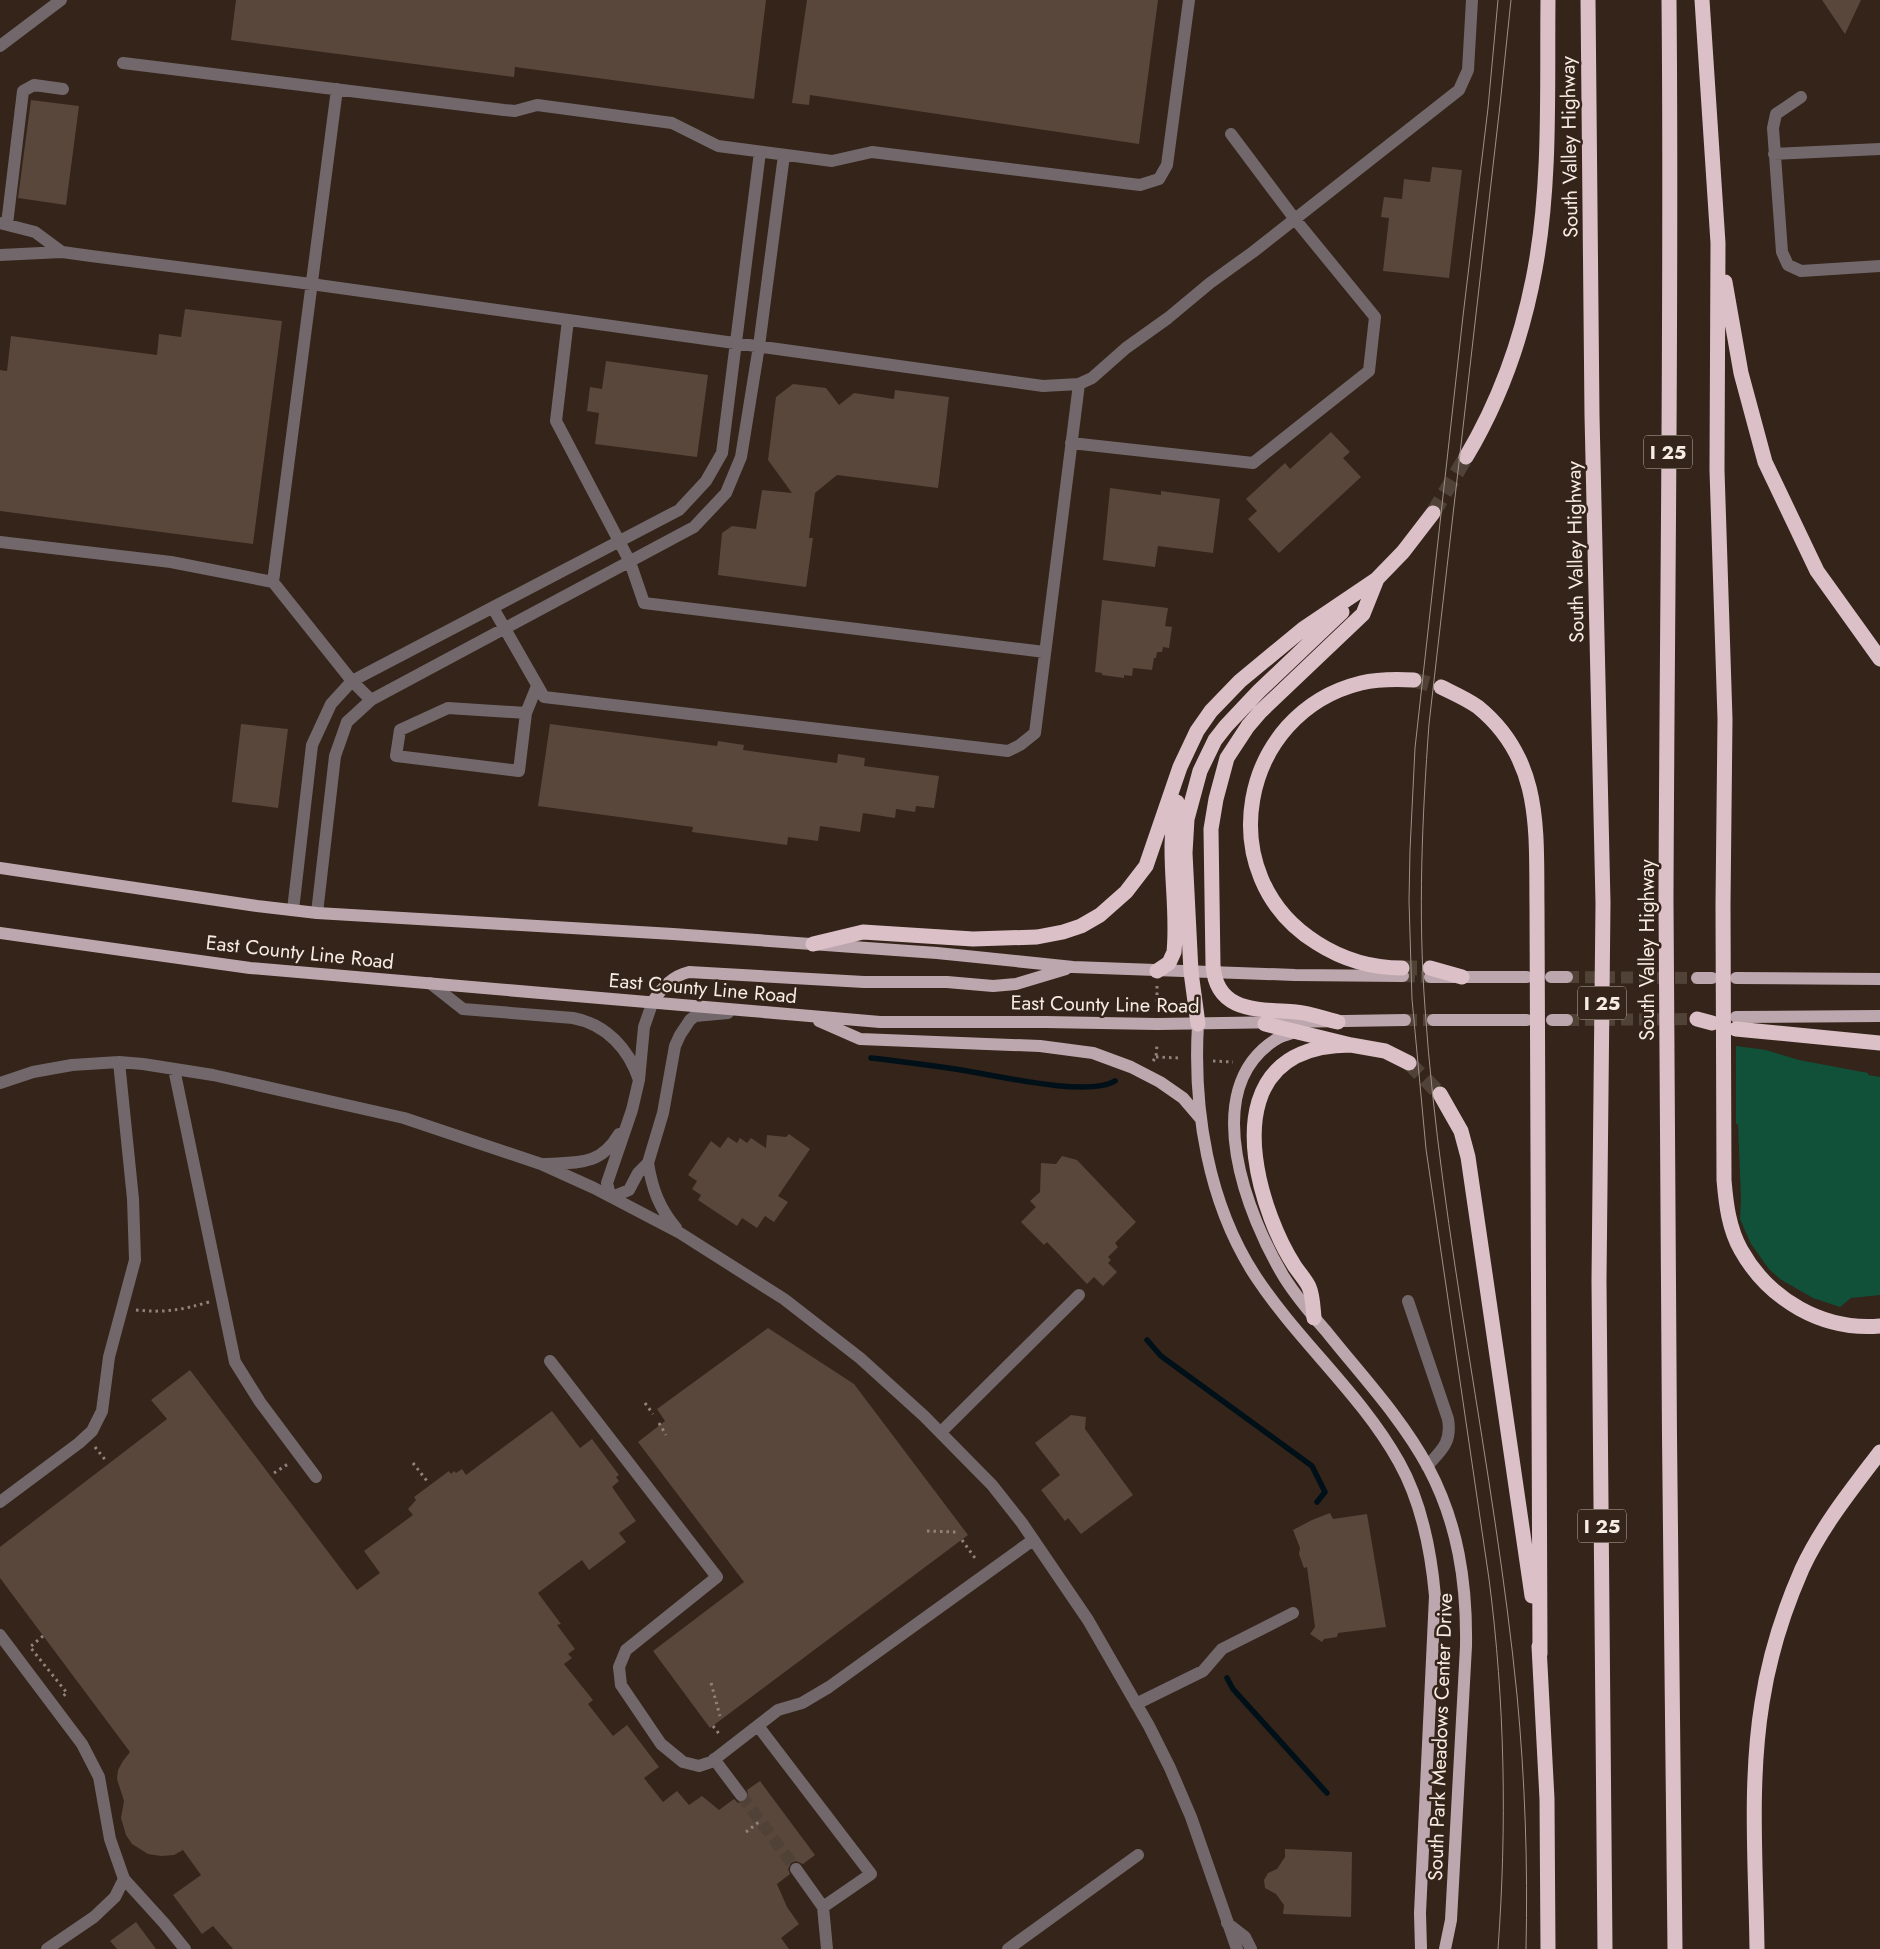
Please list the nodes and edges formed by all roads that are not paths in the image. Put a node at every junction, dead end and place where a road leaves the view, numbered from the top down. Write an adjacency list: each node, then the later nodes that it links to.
1 (62, 0): 8 (street)
2 (1190, 0): 17 (street)
3 (1472, 0): 18 (street)
4 (1548, 0): 30 (highway)
5 (1588, 0): 128 (highway, South Valley Highway / I 25)
6 (1669, 0): 129 (highway, South Valley Highway / I 25)
7 (1702, 0): 20 (highway)
8 (0, 46)
9 (123, 63): 11 (street)
10 (63, 88): 19 (street)
11 (337, 89): 15 (street); 24 (street)
12 (1801, 97): 16 (street)
13 (1231, 134): 18 (street)
14 (1880, 149): 16 (street)
15 (760, 152): 17 (street); 26 (street)
16 (1774, 154): 23 (street)
17 (784, 155): 27 (street)
18 (1294, 218): 28 (street); 29 (street)
19 (3, 223): 21 (street)
20 (1718, 243): 41 (highway); 99 (highway)
21 (62, 252): 22 (street); 24 (street)
22 (0, 254)
23 (1880, 266)
24 (311, 284): 25 (street); 36 (street)
25 (568, 320): 26 (street); 33 (street)
26 (736, 343): 27 (street); 33 (street)
27 (759, 346): 28 (street); 34 (street)
28 (1079, 384): 29 (street)
29 (1071, 443): 39 (street)
30 (1466, 457)
31 (1433, 513): 35 (highway)
32 (0, 542): 36 (street)
33 (620, 542): 34 (street); 37 (street)
34 (630, 562): 38 (street); 39 (street)
35 (1377, 580): 40 (highway); 52 (highway); 57 (highway)
36 (273, 582): 43 (street)
37 (493, 608): 38 (street); 43 (street)
38 (504, 628): 44 (street); 46 (street)
39 (1045, 652): 44 (street)
40 (1298, 653): 54 (highway); 62 (highway)
41 (1880, 659)
42 (1414, 680): 55 (highway)
43 (352, 681): 46 (street); 49 (street)
44 (538, 686): 47 (street)
45 (1441, 687): 109 (highway)
46 (371, 700): 50 (street)
47 (526, 713): 47 (street)
48 (0, 868): 49 (main road, East County Line Road)
49 (293, 910): 50 (main road, East County Line Road)
50 (317, 913): 52 (main road, East County Line Road)
51 (0, 934): 67 (main road, East County Line Road)
52 (813, 944): 53 (main road, East County Line Road)
53 (1073, 967): 62 (main road, East County Line Road); 68 (main road)
54 (1191, 972): 57 (main road, East County Line Road); 62 (main road, East County Line Road); 79 (highway)
55 (1403, 972): 57 (main road, East County Line Road)
56 (1430, 972): 58 (highway)
57 (1214, 973): 77 (highway)
58 (1462, 977): 59 (main road)
59 (1527, 977)
60 (1552, 977): 61 (main road)
61 (1567, 977)
62 (1157, 978)
63 (1697, 978): 64 (main road)
64 (1712, 978)
65 (1736, 978): 66 (main road)
66 (1880, 980)
67 (430, 983): 68 (main road, East County Line Road); 87 (street)
68 (654, 1001): 69 (main road, East County Line Road); 87 (street)
69 (751, 1012): 71 (main road, East County Line Road); 92 (street)
70 (1880, 1016): 78 (main road)
71 (810, 1017): 79 (main road, East County Line Road); 91 (main road)
72 (1405, 1020): 77 (main road, East County Line Road)
73 (1433, 1020): 74 (main road)
74 (1527, 1020)
75 (1552, 1020): 76 (main road)
76 (1567, 1020)
77 (1338, 1022): 80 (main road, East County Line Road); 81 (main road, South Park Meadows Center Drive)
78 (1736, 1023): 82 (highway)
79 (1198, 1024): 80 (main road, East County Line Road); 91 (main road, South Park Meadows Center Drive)
80 (1265, 1024): 81 (highway)
81 (1295, 1032): 83 (highway); 98 (main road, South Park Meadows Center Drive)
82 (1880, 1043)
83 (1351, 1045): 85 (highway); 98 (highway)
84 (119, 1062): 86 (street); 88 (street); 105 (street)
85 (1409, 1063)
86 (174, 1069): 93 (street); 104 (street)
87 (639, 1080): 90 (street)
88 (0, 1084)
89 (1440, 1094): 109 (highway)
90 (632, 1110): 93 (street); 94 (street)
91 (1202, 1121): 125 (main road, South Park Meadows Center Drive)
92 (648, 1163): 94 (street); 95 (street)
93 (542, 1164): 94 (street)
94 (612, 1197): 95 (street)
95 (680, 1233): 101 (street)
96 (1079, 1295): 101 (street)
97 (1408, 1300): 103 (street)
98 (1314, 1318): 103 (main road, South Park Meadows Center Drive)
99 (1880, 1326)
100 (550, 1361): 112 (street)
101 (941, 1432): 106 (street)
102 (1880, 1452): 130 (highway)
103 (1427, 1466): 126 (main road, South Park Meadows Center Drive)
104 (316, 1476)
105 (0, 1502)
106 (1033, 1540): 110 (street); 111 (street)
107 (1293, 1613): 110 (street)
108 (0, 1635): 116 (street)
109 (1540, 1654): 127 (highway)
110 (1136, 1704): 118 (street)
111 (758, 1726): 112 (street); 117 (street)
112 (714, 1759): 113 (street)
113 (741, 1795)
114 (1138, 1855): 122 (street)
115 (796, 1869): 117 (street)
116 (124, 1879): 119 (street); 120 (street)
117 (823, 1907): 121 (street)
118 (1227, 1923): 123 (street); 124 (street)
119 (47, 1949)
120 (185, 1949)
121 (827, 1949)
122 (1008, 1949)
123 (1237, 1949)
124 (1251, 1949)
125 (1421, 1949)
126 (1445, 1949)
127 (1548, 1949)
128 (1605, 1949)
129 (1675, 1949)
130 (1757, 1949)

